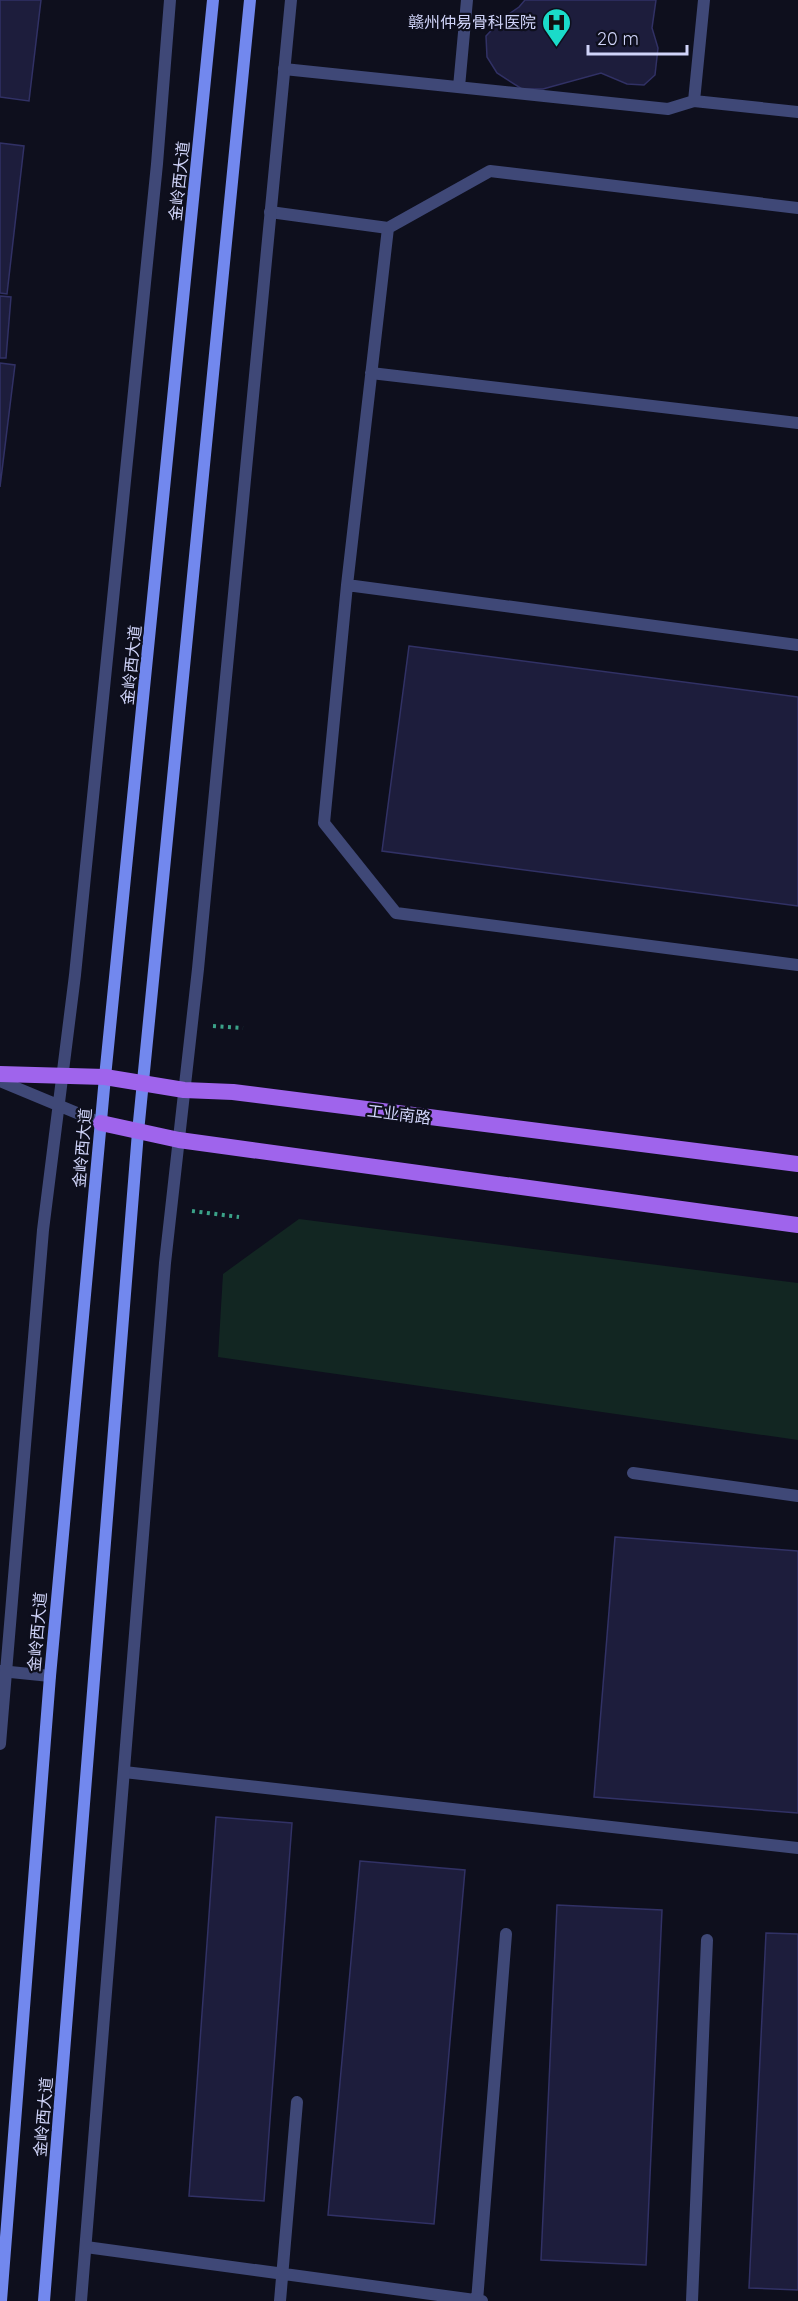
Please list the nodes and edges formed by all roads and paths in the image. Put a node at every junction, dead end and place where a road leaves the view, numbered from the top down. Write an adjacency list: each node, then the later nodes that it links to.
1 (170, 0): 20 (street)
2 (213, 0): 21 (main road, 金岭西大道)
3 (250, 0): 23 (main road, 金岭西大道)
4 (291, 0): 7 (street)
5 (467, 0): 8 (street)
6 (704, 0): 9 (street)
7 (284, 69): 8 (street); 12 (street)
8 (459, 87): 9 (street)
9 (694, 101): 10 (street)
10 (798, 112)
11 (798, 208): 13 (street)
12 (270, 212): 13 (street); 24 (street)
13 (388, 228): 14 (street)
14 (371, 373): 15 (street); 16 (street)
15 (798, 423)
16 (347, 585): 17 (street); 18 (street)
17 (798, 645)
18 (798, 965)
19 (0, 1074): 20 (main road, 工业南路)
20 (63, 1076): 21 (main road, 工业南路); 25 (street)
21 (105, 1077): 23 (main road, 工业南路); 26 (main road, 金岭西大道)
22 (0, 1081): 25 (street)
23 (143, 1084): 24 (main road, 工业南路); 27 (main road, 金岭西大道)
24 (184, 1090): 28 (street); 29 (main road, 工业南路)
25 (59, 1106): 26 (street); 33 (street)
26 (100, 1124): 27 (main road); 34 (main road, 金岭西大道)
27 (138, 1132): 28 (main road); 44 (main road, 金岭西大道)
28 (179, 1140): 30 (main road); 36 (street)
29 (798, 1164)
30 (798, 1225)
31 (633, 1473): 32 (street)
32 (798, 1496)
33 (3, 1672): 34 (street); 35 (street)
34 (50, 1676): 43 (main road, 金岭西大道)
35 (0, 1744)
36 (124, 1772): 37 (street); 41 (street)
37 (798, 1848)
38 (506, 1934): 47 (street)
39 (707, 1940): 49 (street)
40 (297, 2102): 42 (street)
41 (86, 2247): 42 (street); 45 (street)
42 (282, 2274): 46 (street); 47 (street)
43 (1, 2301)
44 (44, 2301)
45 (81, 2301)
46 (280, 2301)
47 (477, 2301): 48 (street)
48 (482, 2301)
49 (692, 2301)

